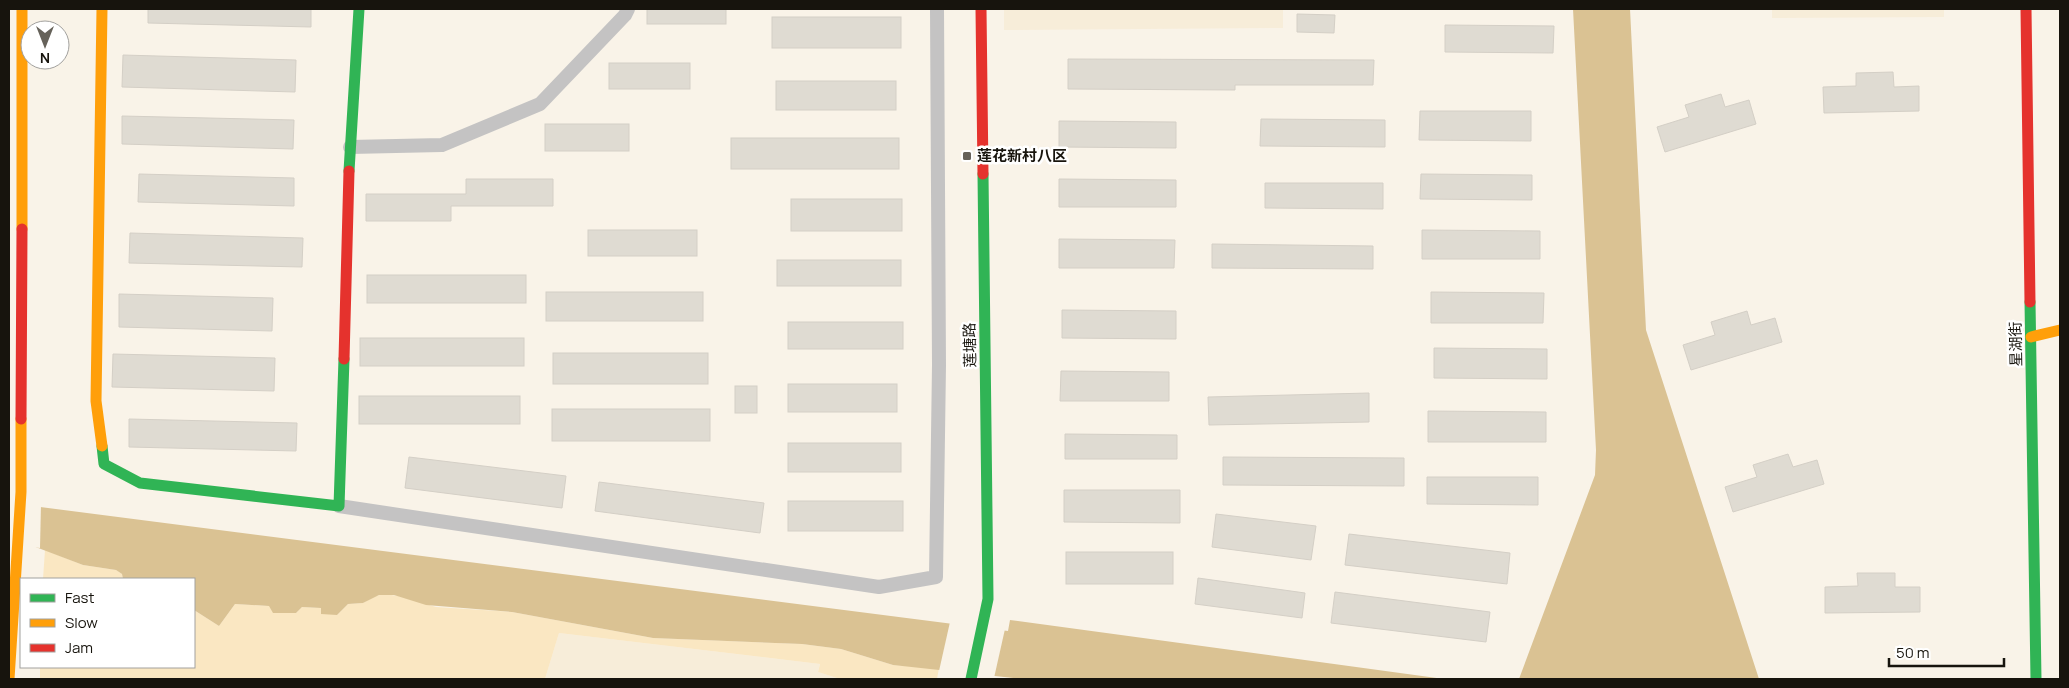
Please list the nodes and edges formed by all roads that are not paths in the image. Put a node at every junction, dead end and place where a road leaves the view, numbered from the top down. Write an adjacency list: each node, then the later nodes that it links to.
1 (22, 9): 13 (street)
2 (102, 9): 12 (street)
3 (359, 9): 8 (street)
4 (628, 9): 8 (street)
5 (937, 9): 12 (street)
6 (981, 9): 14 (street, 莲塘路)
7 (2026, 9): 10 (street, 星湖街)
8 (350, 147): 12 (street)
9 (2060, 330): 10 (street)
10 (2031, 337): 11 (street); 15 (street, 星湖街)
11 (2060, 343)
12 (340, 506)
13 (9, 679)
14 (971, 679)
15 (2036, 679)

